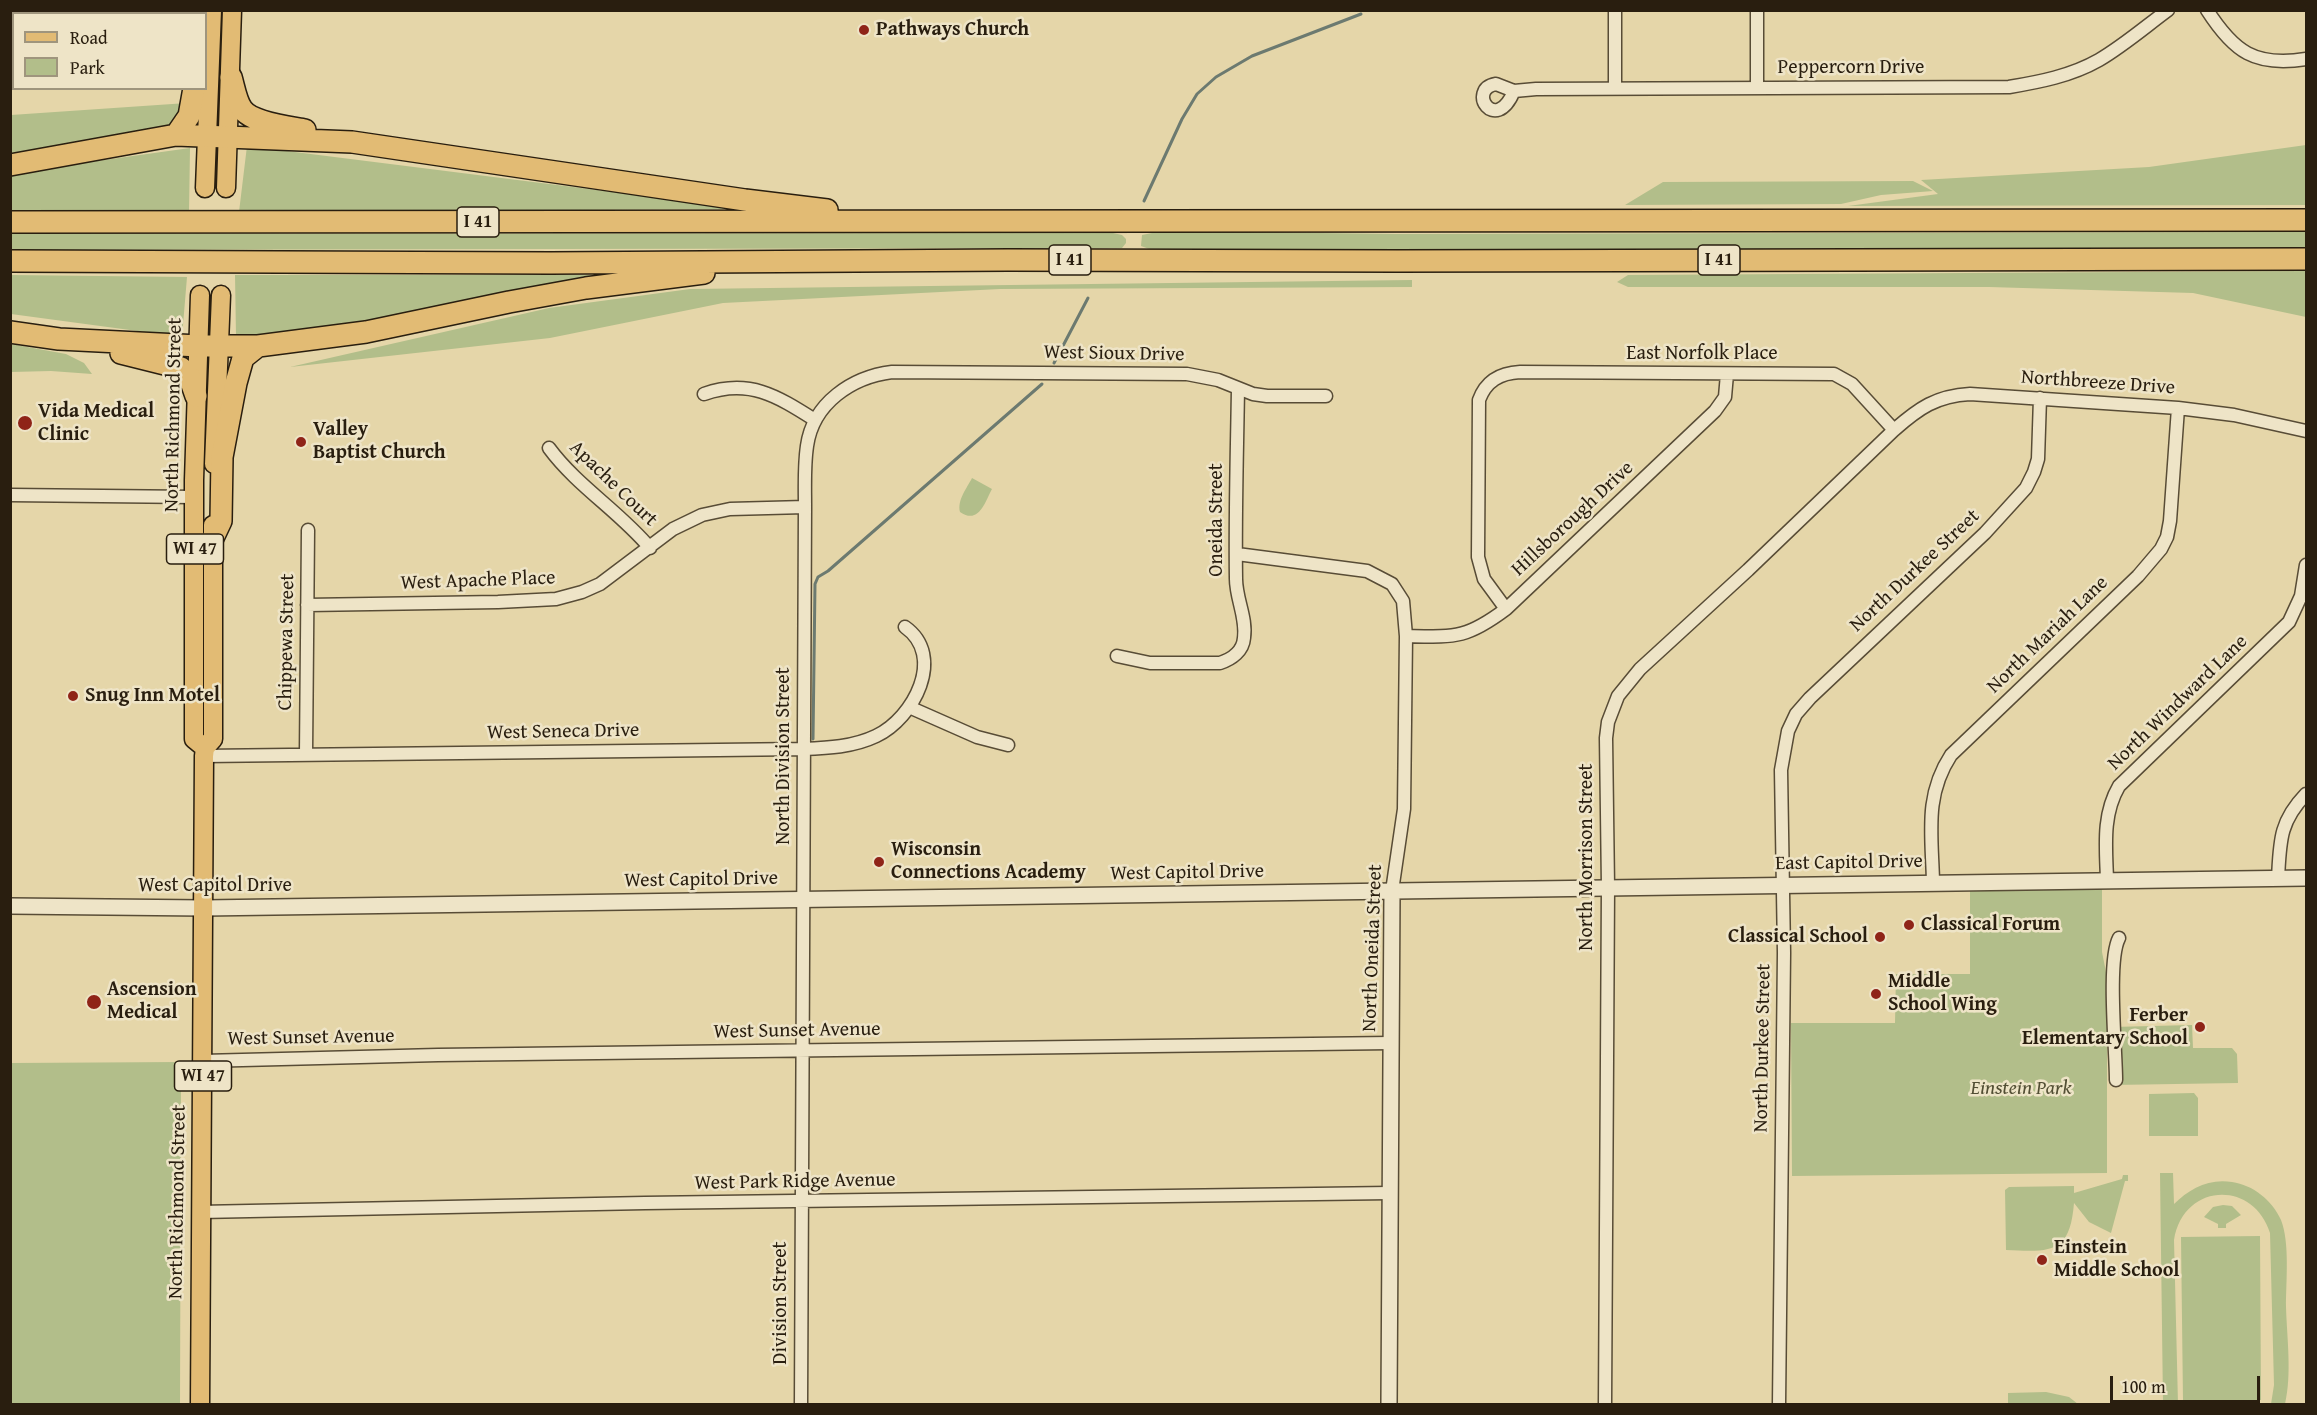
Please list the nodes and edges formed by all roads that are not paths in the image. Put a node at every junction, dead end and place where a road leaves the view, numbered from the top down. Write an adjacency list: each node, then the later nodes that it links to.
1 (213, 10): 14 (main road)
2 (232, 10): 8 (main road)
3 (1615, 10): 9 (street)
4 (1757, 10): 10 (street)
5 (2168, 10): 10 (street, Peppercorn Drive)
6 (2207, 10): 7 (street)
7 (2307, 59)
8 (231, 77): 15 (main road); 16 (highway)
9 (1615, 88): 10 (street, Peppercorn Drive); 12 (street, Peppercorn Drive)
10 (1757, 88)
11 (194, 90): 13 (highway)
12 (1514, 91)
13 (176, 135): 14 (highway); 17 (highway)
14 (207, 136): 15 (highway); 18 (main road)
15 (228, 137): 16 (highway); 19 (main road)
16 (352, 142): 22 (highway)
17 (10, 165)
18 (205, 188)
19 (226, 188)
20 (2307, 220): 22 (highway, I 41)
21 (10, 222): 22 (highway, I 41)
22 (946, 222)
23 (2307, 259): 25 (highway, I 41)
24 (10, 261): 25 (highway, I 41)
25 (802, 261): 31 (highway)
26 (200, 295): 30 (main road, North Richmond Street / WI 47)
27 (220, 295): 30 (main road, North Richmond Street / WI 47)
28 (10, 332): 29 (highway)
29 (59, 339): 30 (highway); 35 (highway)
30 (209, 346): 31 (highway); 35 (main road, North Richmond Street / WI 47); 47 (main road, North Richmond Street / WI 47)
31 (258, 346): 47 (highway)
32 (1727, 374): 40 (street, East Norfolk Place); 52 (street, Hillsborough Drive); 52 (street, East Norfolk Place)
33 (1238, 389): 36 (street, West Sioux Drive); 39 (street, West Sioux Drive); 49 (street, Oneida Street)
34 (704, 394): 39 (street)
35 (196, 396): 44 (main road, North Richmond Street / WI 47)
36 (1326, 396)
37 (2040, 398): 38 (street, Northbreeze Drive); 40 (street, Northbreeze Drive); 66 (street, North Durkee Street)
38 (2178, 408): 41 (street, Northbreeze Drive); 65 (street, North Mariah Lane)
39 (814, 420): 45 (street, North Division Street)
40 (1894, 430): 67 (street, North Morrison Street)
41 (2307, 431)
42 (549, 448): 48 (street, Apache Court)
43 (10, 495): 44 (street)
44 (194, 497): 59 (main road, North Richmond Street / WI 47)
45 (805, 507): 48 (street, West Apache Place); 58 (street, North Division Street)
46 (308, 530): 51 (street, Chippewa Street)
47 (213, 538): 59 (main road, North Richmond Street / WI 47)
48 (650, 548): 51 (street, West Apache Place)
49 (1236, 554): 54 (street, North Oneida Street); 55 (street, Oneida Street)
50 (2307, 565): 64 (street, North Windward Lane)
51 (307, 605): 60 (street, Chippewa Street)
52 (1506, 609): 54 (street, Hillsborough Drive)
53 (905, 627): 56 (street, West Seneca Drive)
54 (1406, 636): 68 (street, North Oneida Street)
55 (1117, 656)
56 (909, 707): 57 (street); 58 (street, West Seneca Drive)
57 (1008, 745)
58 (803, 749): 60 (street, West Seneca Drive); 69 (street, North Division Street)
59 (204, 752): 60 (street, West Seneca Drive); 71 (main road, North Richmond Street / WI 47)
60 (306, 754)
61 (2307, 794): 63 (street)
62 (2307, 878): 63 (street, East Capitol Drive)
63 (2278, 879): 64 (street, East Capitol Drive)
64 (2107, 880): 65 (street, East Capitol Drive)
65 (1933, 882): 66 (street, East Capitol Drive)
66 (1784, 885): 67 (street, East Capitol Drive); 84 (street, North Durkee Street)
67 (1608, 887): 68 (street, East Capitol Drive); 83 (street, North Morrison Street)
68 (1392, 891): 69 (street, West Capitol Drive); 73 (street, North Oneida Street)
69 (804, 900): 71 (street, West Capitol Drive); 74 (street, North Division Street)
70 (10, 906): 71 (street, West Capitol Drive)
71 (204, 908): 75 (main road, North Richmond Street / WI 47)
72 (2119, 938): 76 (street)
73 (1391, 1043): 74 (street, West Sunset Avenue); 77 (street, North Oneida Street)
74 (803, 1050): 75 (street, West Sunset Avenue); 78 (street, North Division Street)
75 (203, 1061): 79 (main road, North Richmond Street / WI 47)
76 (2116, 1080)
77 (1390, 1193): 78 (street, West Park Ridge Avenue); 82 (street, North Oneida Street)
78 (801, 1202): 79 (street, West Park Ridge Avenue); 81 (street, Division Street)
79 (200, 1212): 80 (main road, North Richmond Street / WI 47)
80 (200, 1404)
81 (801, 1404)
82 (1389, 1404)
83 (1605, 1404)
84 (1779, 1404)

